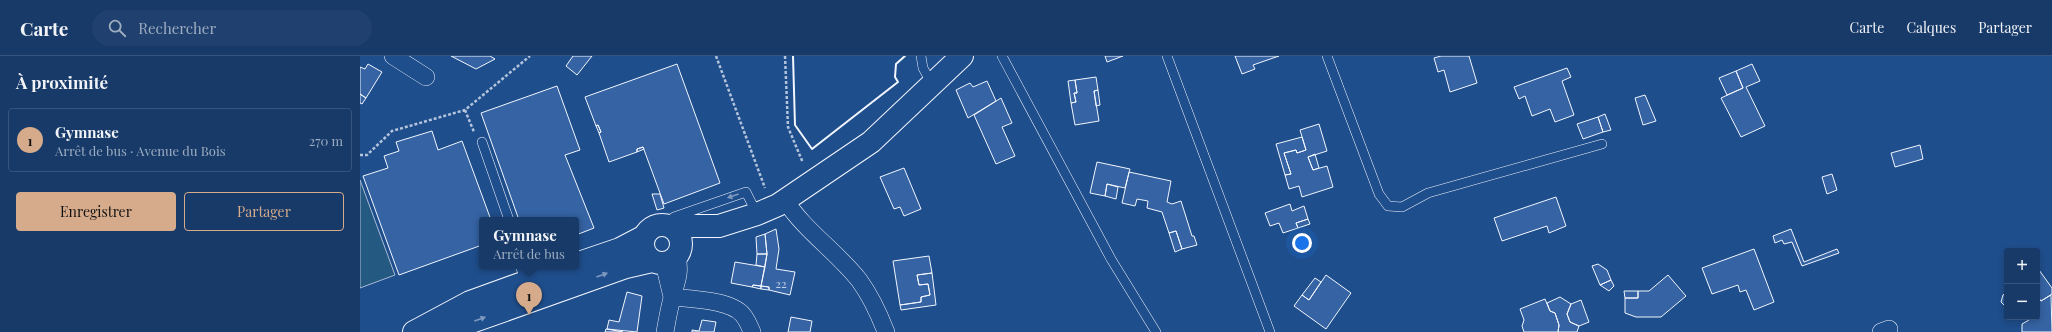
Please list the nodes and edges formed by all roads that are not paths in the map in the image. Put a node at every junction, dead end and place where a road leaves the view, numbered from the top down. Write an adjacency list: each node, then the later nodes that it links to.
1 (393, 56): 7 (street)
2 (921, 56): 8 (lane)
3 (962, 56): 8 (street)
4 (1002, 56): 26 (lane)
5 (1167, 56): 27 (lane)
6 (1327, 56): 10 (lane)
7 (426, 77)
8 (933, 84): 11 (street)
9 (482, 142): 12 (lane)
10 (1602, 144)
11 (774, 206): 13 (lane, one-way to 13); 14 (street); 25 (street)
12 (508, 217)
13 (667, 225): 14 (street); 15 (street); 16 (street)
14 (719, 226): 16 (street)
15 (643, 237): 16 (street); 17 (street)
16 (668, 258): 19 (street, one-way to 16); 20 (street)
17 (579, 263)
18 (562, 269): 19 (street)
19 (526, 282): 21 (street); 22 (street, one-way to 19)
20 (672, 296): 23 (street); 24 (street)
21 (414, 332)
22 (443, 332)
23 (665, 332)
24 (752, 332)
25 (886, 332)
26 (1156, 332)
27 (1270, 332)

